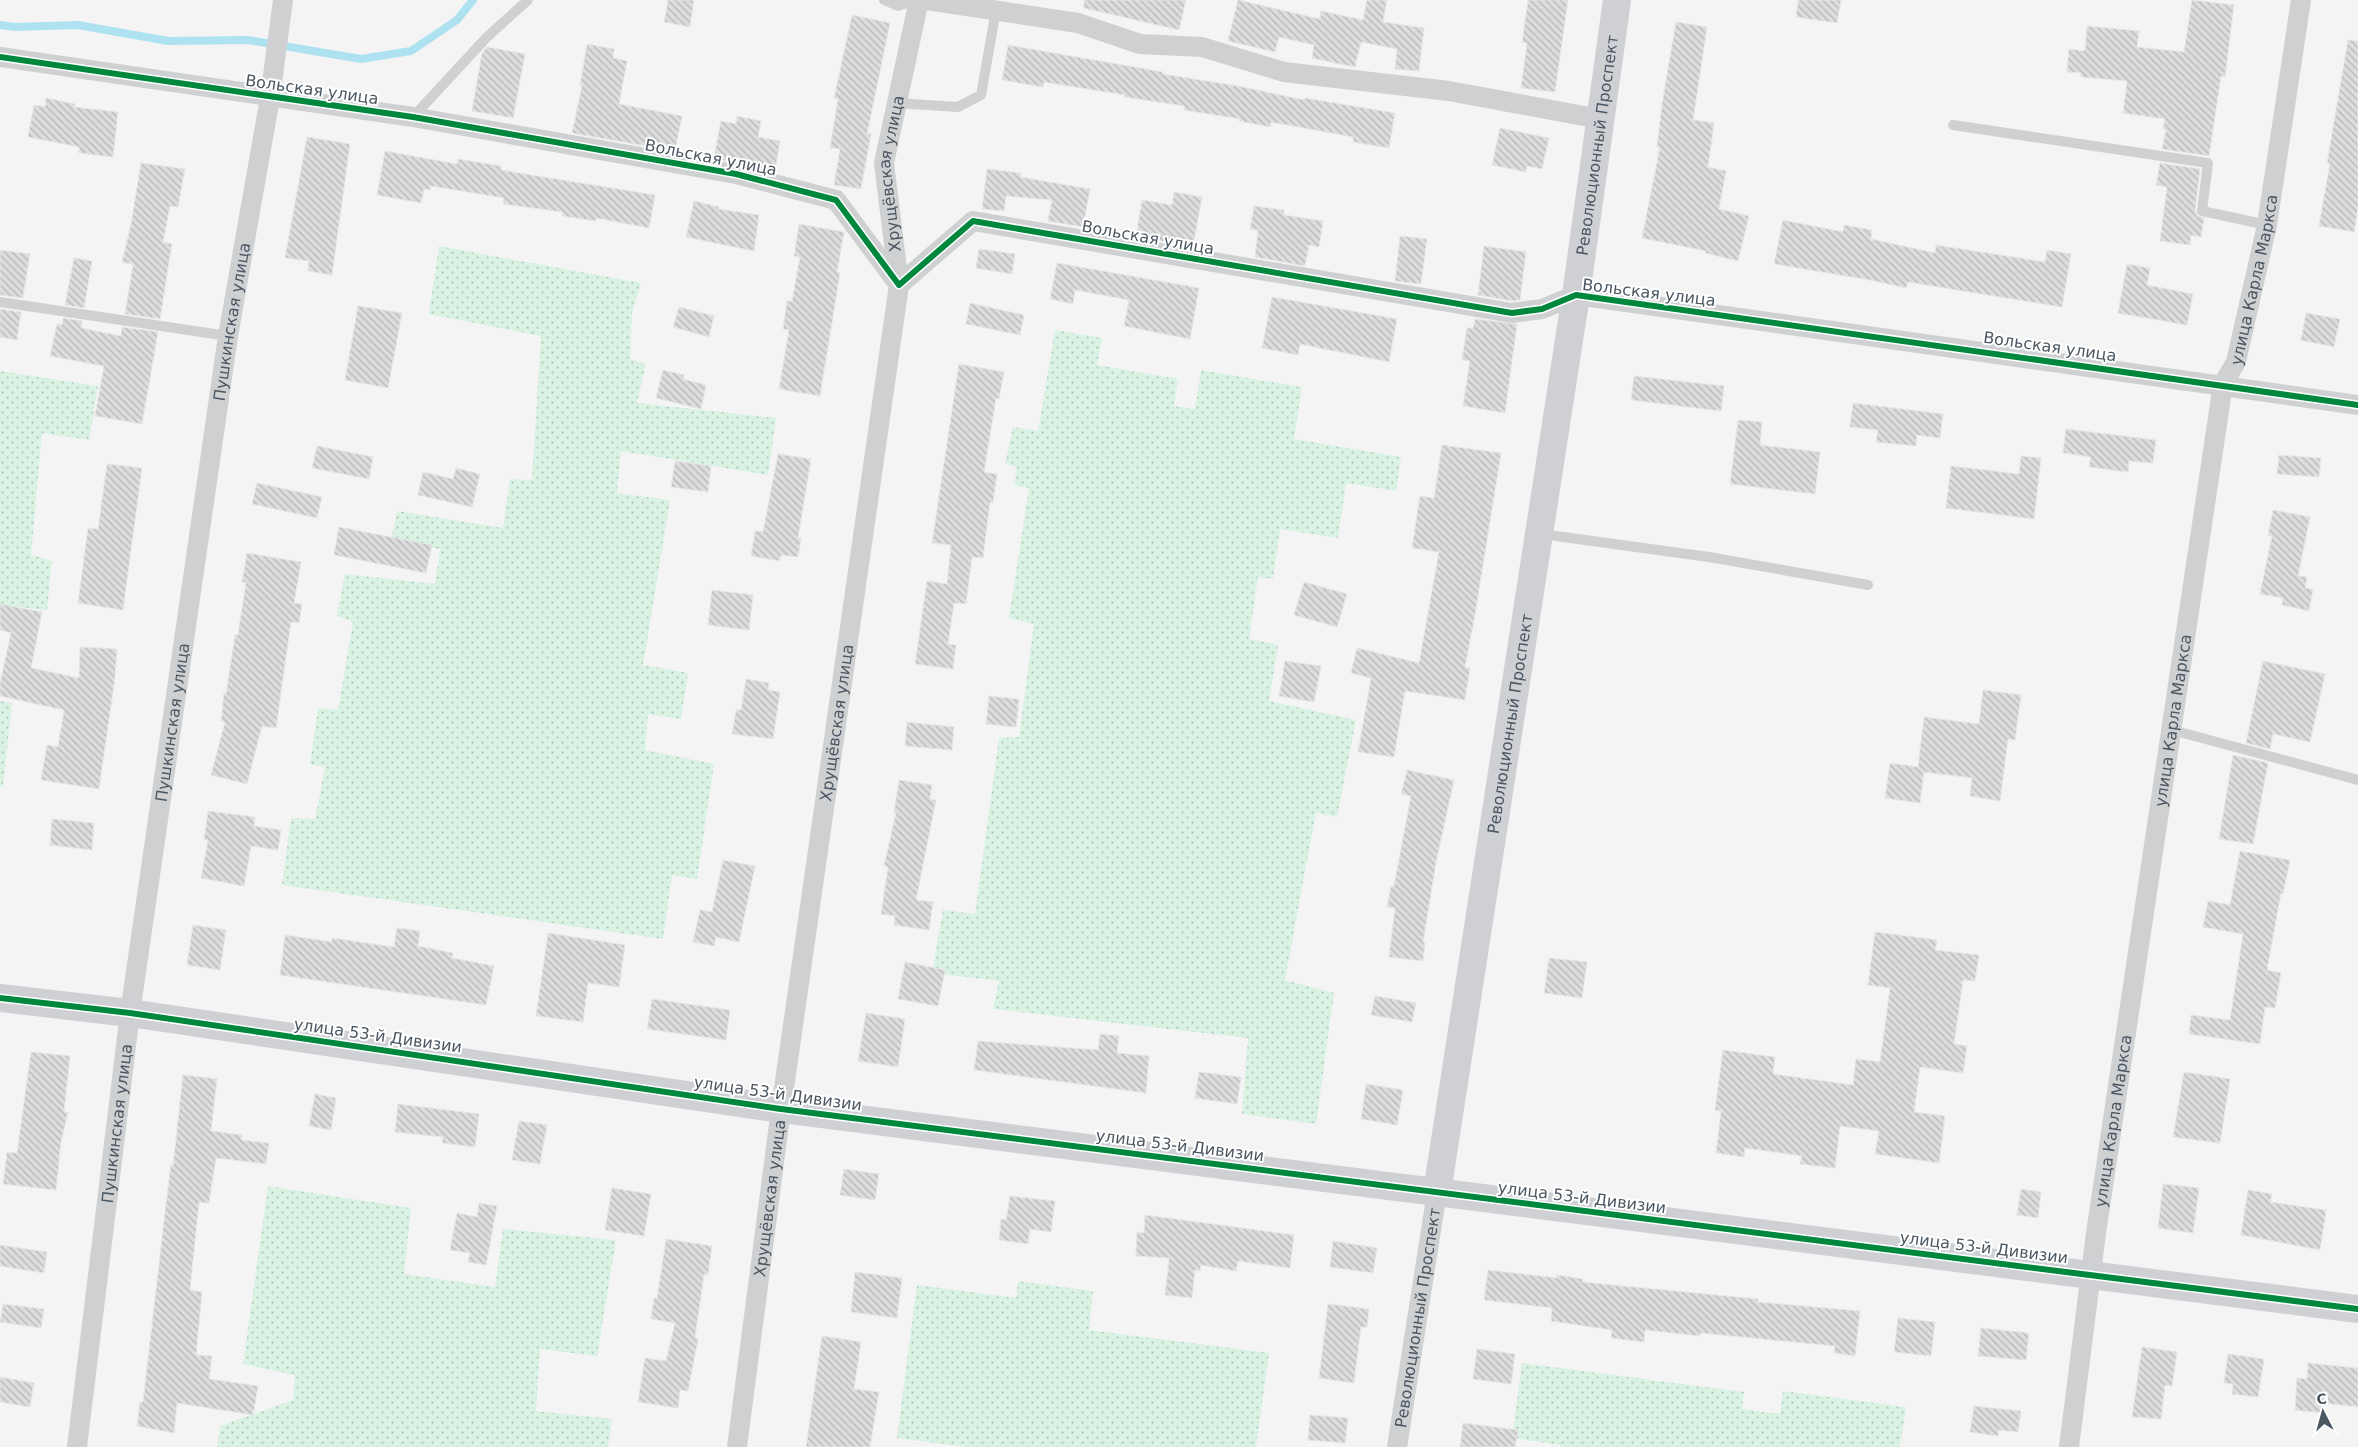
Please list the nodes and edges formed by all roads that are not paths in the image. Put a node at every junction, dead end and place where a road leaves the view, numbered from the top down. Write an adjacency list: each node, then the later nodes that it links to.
1 (528, 0): 12 (lane)
2 (884, 0): 3 (lane)
3 (918, 0): 11 (street, Хрущёвская улица)
4 (928, 0): 8 (street)
5 (1617, 0): 13 (street, Революционный Проспект)
6 (2301, 0): 15 (street, улица Карла Маркса)
7 (282, 6): 10 (street, Пушкинская улица)
8 (996, 10): 11 (lane); 13 (street)
9 (0, 57): 10 (street, Вольская улица)
10 (270, 98): 12 (street, Вольская улица); 19 (street, Пушкинская улица)
11 (897, 103): 16 (street, Хрущёвская улица)
12 (413, 117): 16 (street, Вольская улица)
13 (1600, 119): 17 (street, Революционный Проспект)
14 (1953, 125): 15 (lane)
15 (2267, 225): 20 (street, улица Карла Маркса)
16 (899, 285): 17 (street, Вольская улица); 28 (street, Хрущёвская улица)
17 (1576, 295): 20 (street, Вольская улица); 22 (street, Революционный Проспект)
18 (0, 302): 19 (lane)
19 (228, 336): 27 (street, Пушкинская улица)
20 (2223, 384): 21 (street, Вольская улица); 24 (street, улица Карла Маркса)
21 (2358, 404)
22 (1540, 534): 23 (lane); 29 (street, Революционный Проспект)
23 (1868, 585)
24 (2172, 730): 25 (lane); 30 (street, улица Карла Маркса)
25 (2358, 780)
26 (0, 998): 27 (street, улица 53-й Дивизии)
27 (130, 1013): 28 (street, улица 53-й Дивизии); 32 (street, Пушкинская улица)
28 (781, 1109): 29 (street, улица 53-й Дивизии); 33 (street, Хрущёвская улица)
29 (1437, 1192): 30 (street, улица 53-й Дивизии); 34 (street, Революционный Проспект)
30 (2092, 1274): 31 (street, улица 53-й Дивизии); 35 (street, улица Карла Маркса)
31 (2358, 1309)
32 (77, 1447)
33 (737, 1447)
34 (1397, 1447)
35 (2069, 1447)

